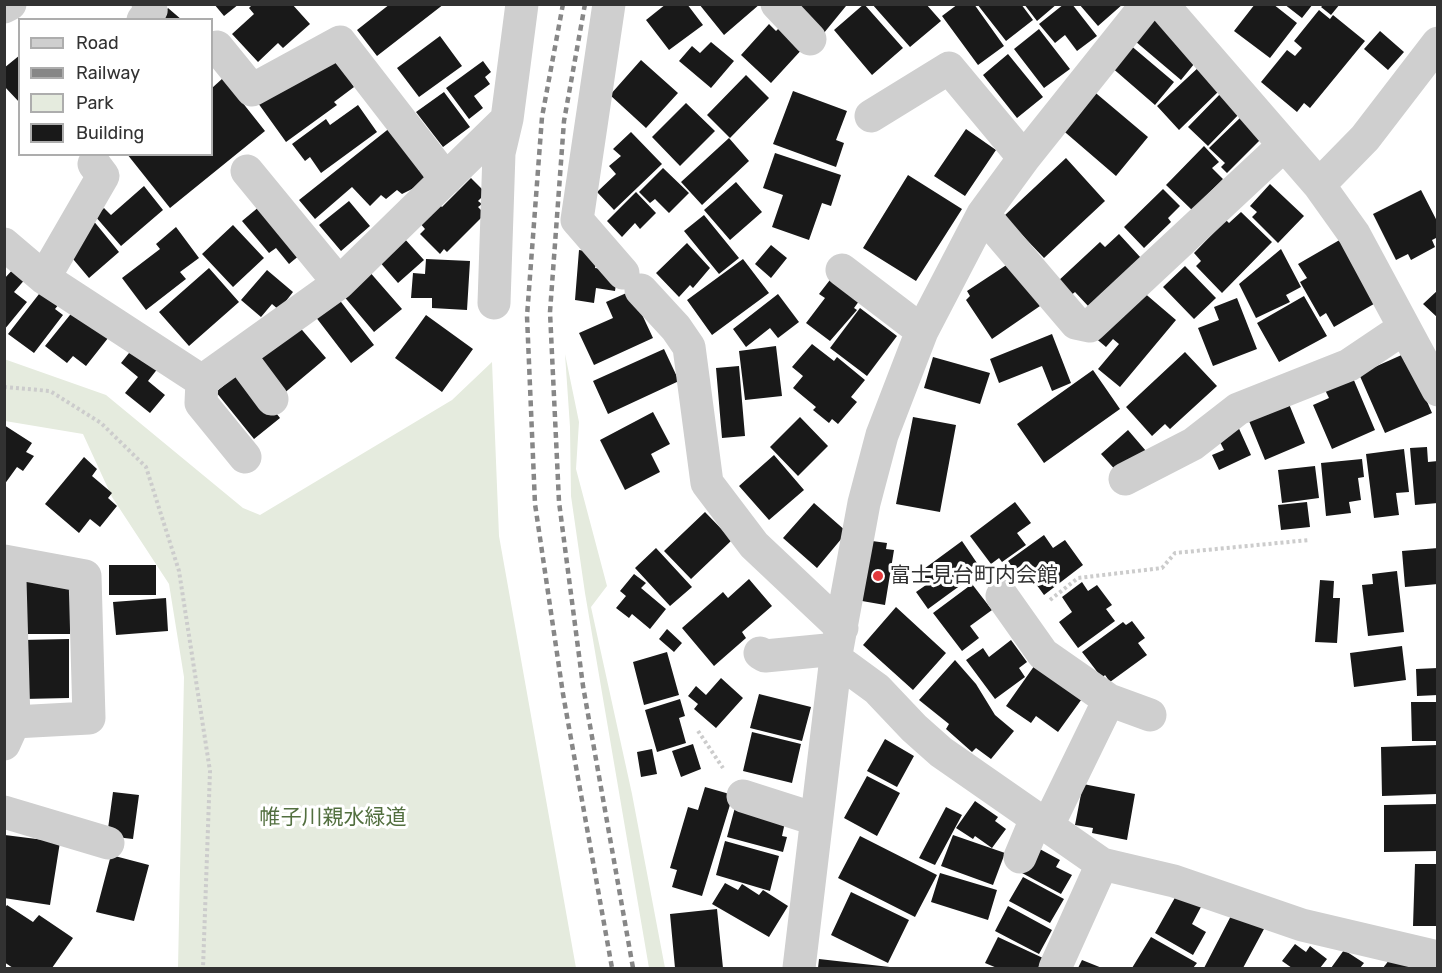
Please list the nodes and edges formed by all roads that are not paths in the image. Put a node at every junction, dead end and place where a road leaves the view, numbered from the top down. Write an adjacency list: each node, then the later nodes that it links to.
1 (10, 4): 8 (street)
2 (148, 4): 9 (street)
3 (522, 4): 14 (street)
4 (777, 4): 10 (street)
5 (1147, 4): 16 (street)
6 (1162, 4): 15 (street)
7 (611, 6): 38 (street)
8 (4, 7)
9 (145, 18)
10 (810, 39)
11 (1437, 43): 20 (street)
12 (217, 47): 19 (street)
13 (871, 116): 16 (street)
14 (507, 119): 19 (street); 26 (street)
15 (1284, 145): 20 (street); 21 (street)
16 (1024, 158): 21 (street)
17 (94, 164): 24 (street)
18 (247, 171): 25 (street)
19 (446, 179): 25 (street)
20 (1319, 185): 27 (street)
21 (983, 214): 28 (street)
22 (4, 244): 24 (street)
23 (842, 270): 28 (street)
24 (44, 278): 30 (street)
25 (339, 283): 29 (street)
26 (494, 303)
27 (1404, 328): 31 (street); 34 (street)
28 (921, 331): 38 (street)
29 (240, 356): 30 (street); 32 (street)
30 (202, 381): 33 (street)
31 (1436, 381)
32 (272, 399)
33 (245, 457)
34 (1125, 480)
35 (4, 561): 42 (street)
36 (4, 571): 42 (street)
37 (1002, 596): 40 (street)
38 (839, 645): 39 (street); 45 (street); 46 (street)
39 (760, 653)
40 (1109, 700): 41 (street); 46 (street)
41 (1150, 715)
42 (9, 733)
43 (743, 796): 45 (street)
44 (4, 812): 47 (street)
45 (815, 819): 51 (street)
46 (1041, 823): 48 (street); 49 (street)
47 (108, 843)
48 (1020, 857)
49 (1102, 864): 50 (street); 52 (street)
50 (1437, 957)
51 (799, 969)
52 (1055, 969)

